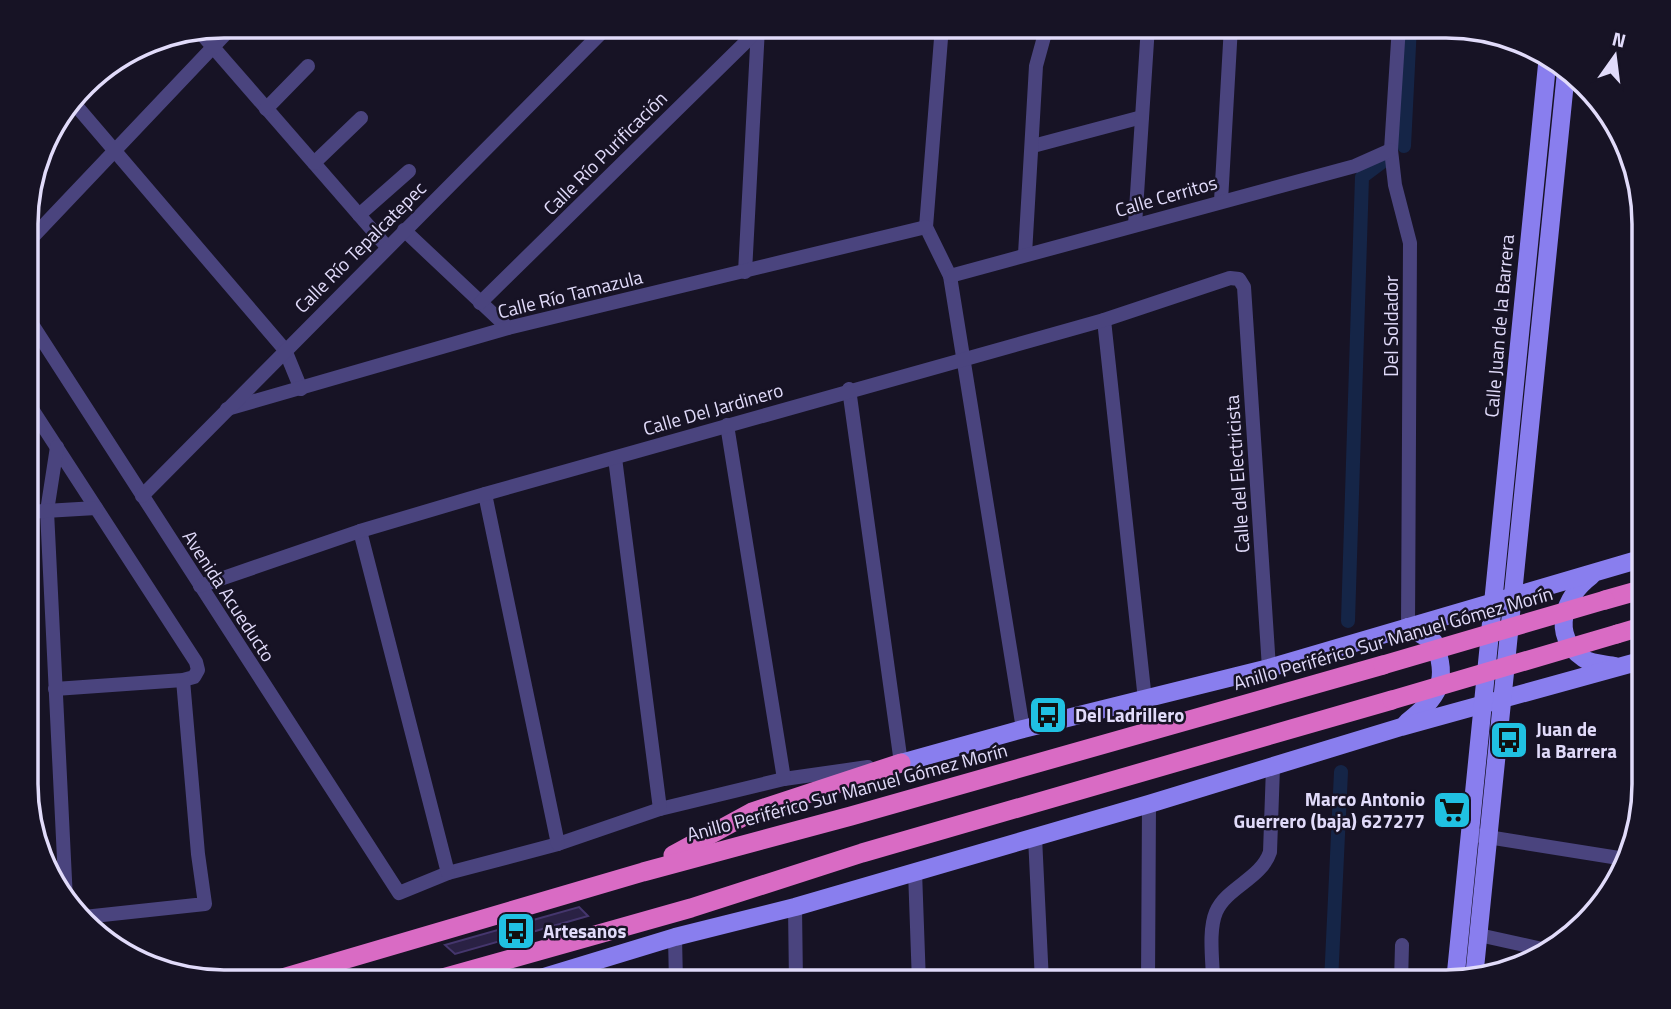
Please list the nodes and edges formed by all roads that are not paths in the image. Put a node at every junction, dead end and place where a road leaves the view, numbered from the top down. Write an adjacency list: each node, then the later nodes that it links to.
1 (220, 39): 11 (street)
2 (595, 39): 32 (street, Calle Río Tepalcatepec)
3 (747, 39): 39 (street, Calle Río Purificación)
4 (757, 39): 36 (street)
5 (941, 39): 29 (street)
6 (1043, 39): 21 (street)
7 (1148, 39): 17 (street)
8 (1230, 39): 26 (street)
9 (1398, 39): 23 (street, Del Soldador)
10 (207, 40): 11 (street)
11 (213, 47): 16 (street); 22 (street)
12 (308, 66): 16 (street)
13 (1547, 68): 19 (main road, Calle Juan de la Barrera)
14 (1565, 82): 20 (main road, Calle Juan de la Barrera)
15 (79, 109): 22 (street)
16 (267, 109): 24 (street)
17 (1142, 117): 21 (street); 28 (street)
18 (362, 118): 24 (street)
19 (1541, 118): 20 (main road); 30 (main road, Calle Juan de la Barrera)
20 (1560, 120): 33 (main road, Calle Juan de la Barrera)
21 (1033, 146): 35 (street)
22 (112, 150): 31 (street); 43 (street)
23 (1391, 150): 26 (street, Calle Cerritos); 64 (street, Del Soldador)
24 (314, 163): 27 (street)
25 (409, 171): 27 (street)
26 (1221, 201): 28 (street, Calle Cerritos)
27 (359, 215): 34 (street)
28 (1135, 225): 35 (street, Calle Cerritos)
29 (926, 227): 36 (street, Calle Río Tamazula); 37 (street)
30 (1529, 228): 33 (main road); 63 (main road, Calle Juan de la Barrera)
31 (39, 230)
32 (404, 230): 34 (street, Calle Río Tepalcatepec); 39 (street)
33 (1549, 230): 62 (main road, Calle Juan de la Barrera)
34 (387, 247): 43 (street, Calle Río Tepalcatepec)
35 (1026, 254): 37 (street, Calle Cerritos)
36 (745, 272): 41 (street, Calle Río Tamazula)
37 (950, 276): 44 (street)
38 (1239, 279): 40 (street, Calle Del Jardinero); 68 (street, Calle del Electricista)
39 (480, 303): 41 (street)
40 (1104, 320): 44 (street, Calle Del Jardinero); 71 (street)
41 (508, 328): 45 (street, Calle Río Tamazula)
42 (39, 335): 53 (street, Avenida Acueducto)
43 (285, 350): 45 (street); 47 (street, Calle Río Tepalcatepec)
44 (963, 358): 46 (street, Calle Del Jardinero); 75 (street)
45 (300, 389): 47 (street, Calle Río Tamazula)
46 (849, 389): 49 (street, Calle Del Jardinero); 76 (street)
47 (227, 409): 53 (street, Calle Río Tepalcatepec)
48 (39, 420): 50 (street)
49 (727, 425): 51 (street, Calle Del Jardinero); 78 (street)
50 (57, 447): 54 (street); 56 (street)
51 (615, 458): 52 (street, Calle Del Jardinero); 80 (street)
52 (485, 494): 57 (street, Calle Del Jardinero); 84 (street)
53 (142, 496): 60 (street, Avenida Acueducto)
54 (96, 508): 56 (street); 69 (street)
55 (39, 511): 56 (street)
56 (47, 511): 70 (street)
57 (359, 531): 60 (street, Calle Del Jardinero); 88 (street)
58 (1632, 562): 59 (main road)
59 (1594, 573): 62 (main road); 67 (main road)
60 (200, 586): 88 (street, Avenida Acueducto)
61 (1632, 592): 87 (highway, Anillo Periférico Sur Manuel Gómez Morín, bridge)
62 (1513, 597): 63 (main road); 72 (main road, Calle Juan de la Barrera)
63 (1494, 601): 64 (main road); 73 (main road, Calle Juan de la Barrera)
64 (1408, 627): 68 (main road); 74 (main road)
65 (1632, 630): 98 (highway, bridge)
66 (1632, 664): 67 (main road)
67 (1620, 667): 72 (main road)
68 (1269, 668): 71 (main road)
69 (183, 680): 70 (street); 91 (street)
70 (55, 689): 89 (street)
71 (1145, 700): 75 (main road)
72 (1504, 700): 73 (main road); 83 (main road, Calle Juan de la Barrera)
73 (1483, 705): 74 (main road); 81 (main road, Calle Juan de la Barrera)
74 (1401, 727): 77 (main road)
75 (1023, 729): 76 (main road)
76 (901, 763): 78 (street); 87 (highway)
77 (1273, 767): 79 (main road); 105 (street)
78 (784, 779): 80 (street)
79 (1149, 804): 82 (main road); 104 (street)
80 (660, 809): 84 (street)
81 (1469, 834): 83 (street); 107 (main road, Calle Juan de la Barrera)
82 (1035, 837): 86 (main road); 103 (street)
83 (1489, 837): 85 (street); 92 (main road, Calle Juan de la Barrera)
84 (558, 844): 88 (street)
85 (1617, 858)
86 (915, 871): 90 (main road); 102 (street)
87 (643, 872): 97 (highway, Anillo Periférico Sur Manuel Gómez Morín)
88 (448, 873)
89 (62, 876)
90 (794, 907): 93 (main road); 101 (street)
91 (94, 916)
92 (1479, 935): 95 (street); 96 (main road, Calle Juan de la Barrera)
93 (675, 937): 99 (main road); 100 (street)
94 (1402, 945): 106 (street)
95 (1535, 947)
96 (1475, 968)
97 (306, 970)
98 (470, 970)
99 (567, 970)
100 (676, 970)
101 (796, 970)
102 (919, 970)
103 (1041, 970)
104 (1148, 970)
105 (1213, 970)
106 (1401, 970)
107 (1456, 970)

